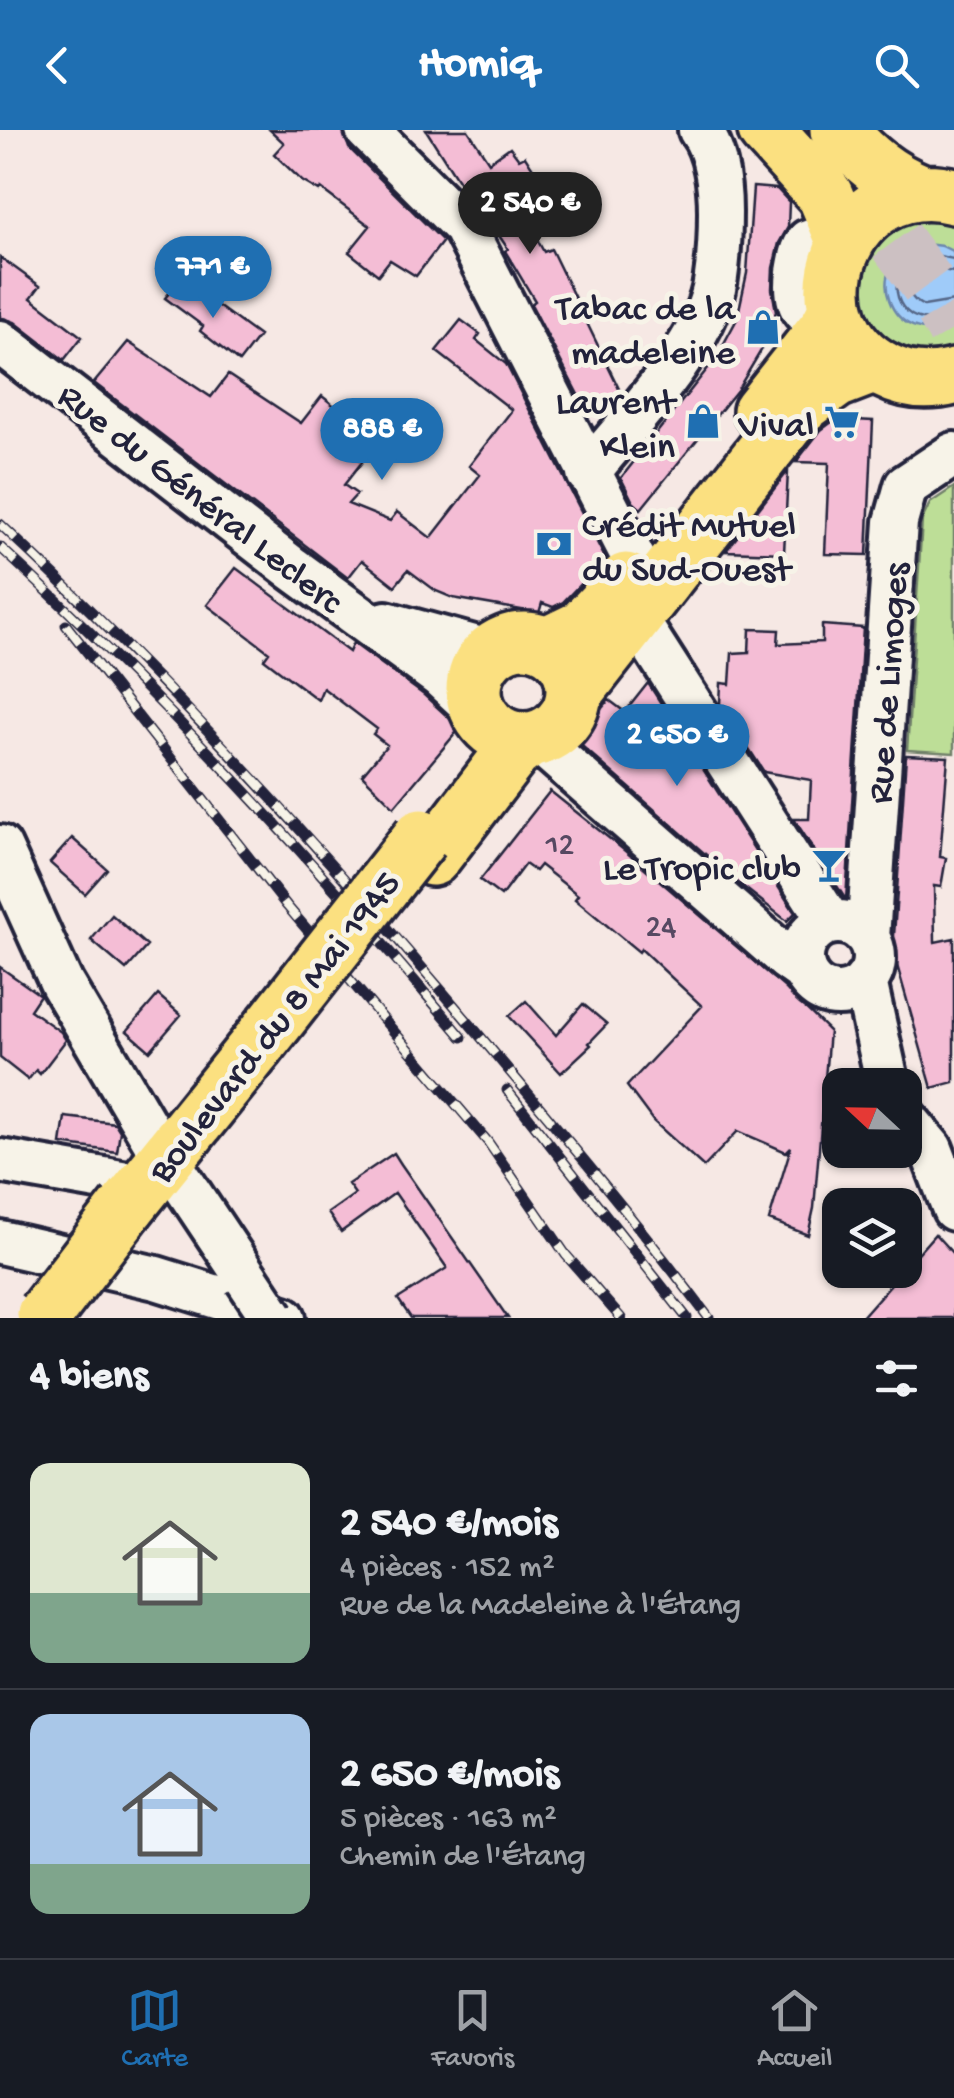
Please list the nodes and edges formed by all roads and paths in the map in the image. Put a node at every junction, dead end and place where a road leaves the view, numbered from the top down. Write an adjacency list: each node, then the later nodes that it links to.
1 (367, 130): 11 (street)
2 (700, 130): 11 (street)
3 (766, 130): 6 (main road)
4 (806, 130): 6 (main road)
5 (941, 186): 6 (main road); 6 (main road)
6 (846, 199): 7 (main road)
7 (847, 334): 9 (main road); 12 (main road)
8 (0, 342): 13 (street, Rue du Général Leclerc)
9 (945, 387)
10 (954, 454): 21 (street, Rue de Limoges)
11 (588, 473): 12 (street)
12 (636, 592): 14 (main road); 16 (main road); 21 (street)
13 (356, 614): 15 (street); 17 (street, Rue du Général Leclerc)
14 (547, 645): 15 (main road); 16 (main road)
15 (492, 652): 17 (main road)
16 (574, 692): 17 (main road)
17 (508, 728): 18 (street, Rue du Général Leclerc); 20 (main road, Boulevard du 8 Mai 1945)
18 (610, 805): 20 (street); 22 (street)
19 (0, 847): 26 (street)
20 (427, 848): 26 (main road, Boulevard du 8 Mai 1945)
21 (849, 930): 22 (street, Rue de Limoges); 22 (street)
22 (835, 982): 23 (street)
23 (883, 1067)
24 (922, 1138): 27 (street)
25 (0, 1161): 26 (street)
26 (152, 1188): 29 (main road, Boulevard du 8 Mai 1945, bridge); 30 (street, bridge)
27 (954, 1209)
28 (0, 1242): 31 (street)
29 (55, 1316)
30 (273, 1318)
31 (284, 1318)

